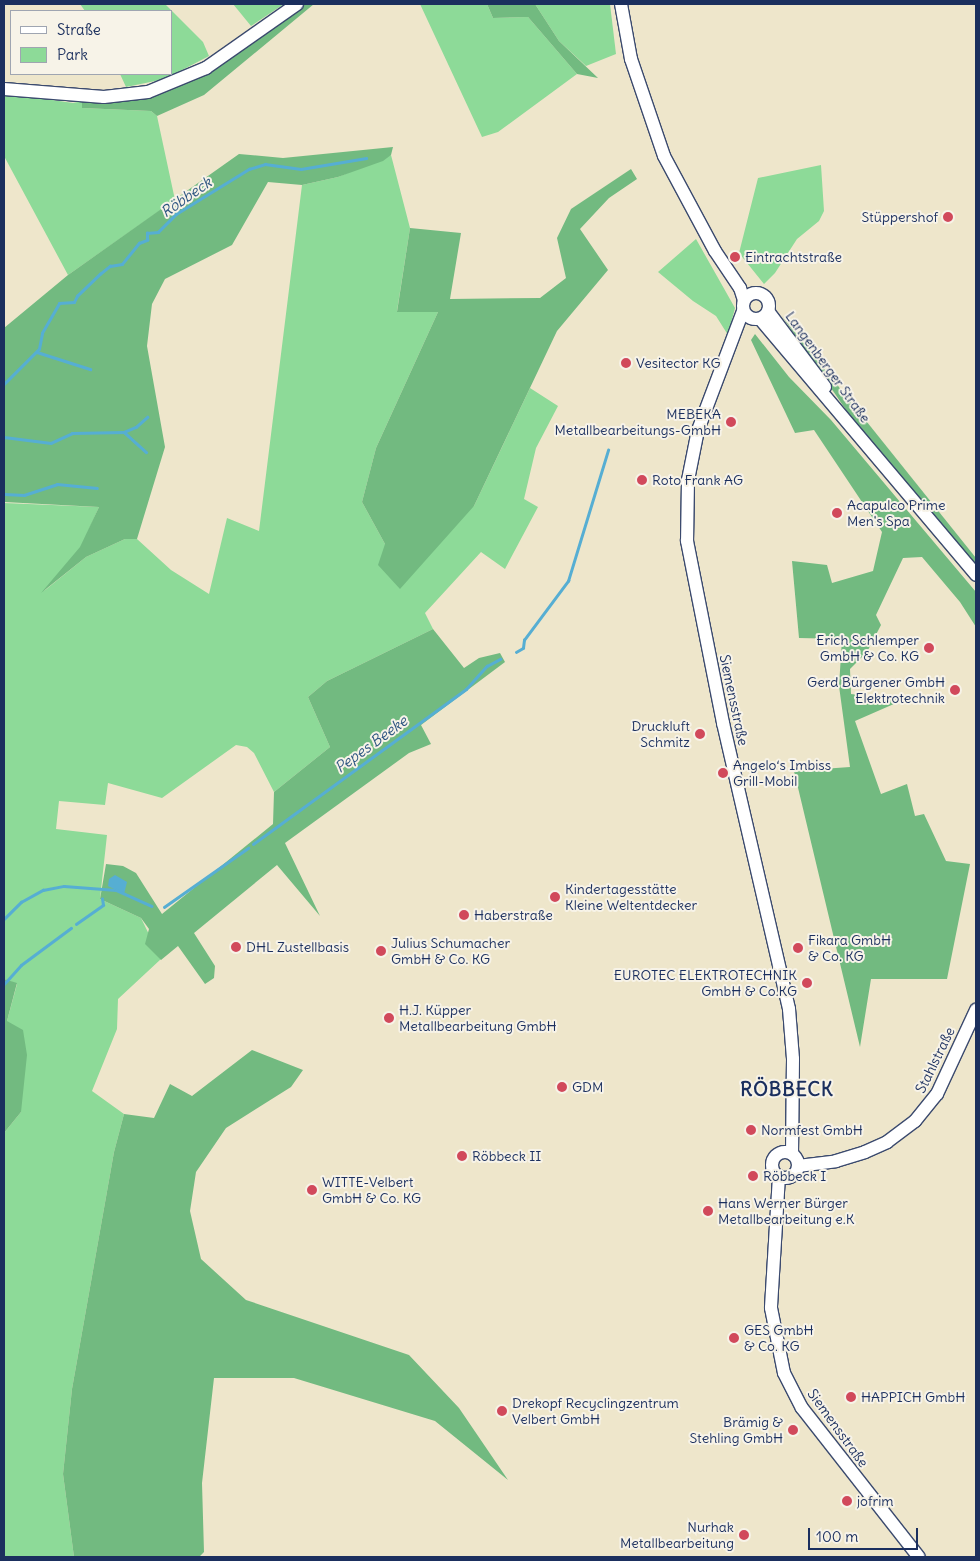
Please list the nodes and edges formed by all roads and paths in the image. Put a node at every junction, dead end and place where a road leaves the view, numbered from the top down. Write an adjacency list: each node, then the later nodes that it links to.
1 (297, 4): 3 (street)
2 (621, 4): 4 (street)
3 (4, 89)
4 (709, 237): 5 (street); 6 (street)
5 (757, 292): 6 (street); 7 (street)
6 (744, 305): 7 (street); 8 (street, Siemensstraße)
7 (761, 316): 8 (street, Siemensstraße); 9 (street, Langenberger Straße)
8 (725, 362): 11 (street, Siemensstraße)
9 (976, 575)
10 (976, 1010): 11 (street, Stahlstraße)
11 (792, 1157): 12 (street); 12 (street, Siemensstraße)
12 (784, 1177): 13 (street, Siemensstraße)
13 (919, 1557)

